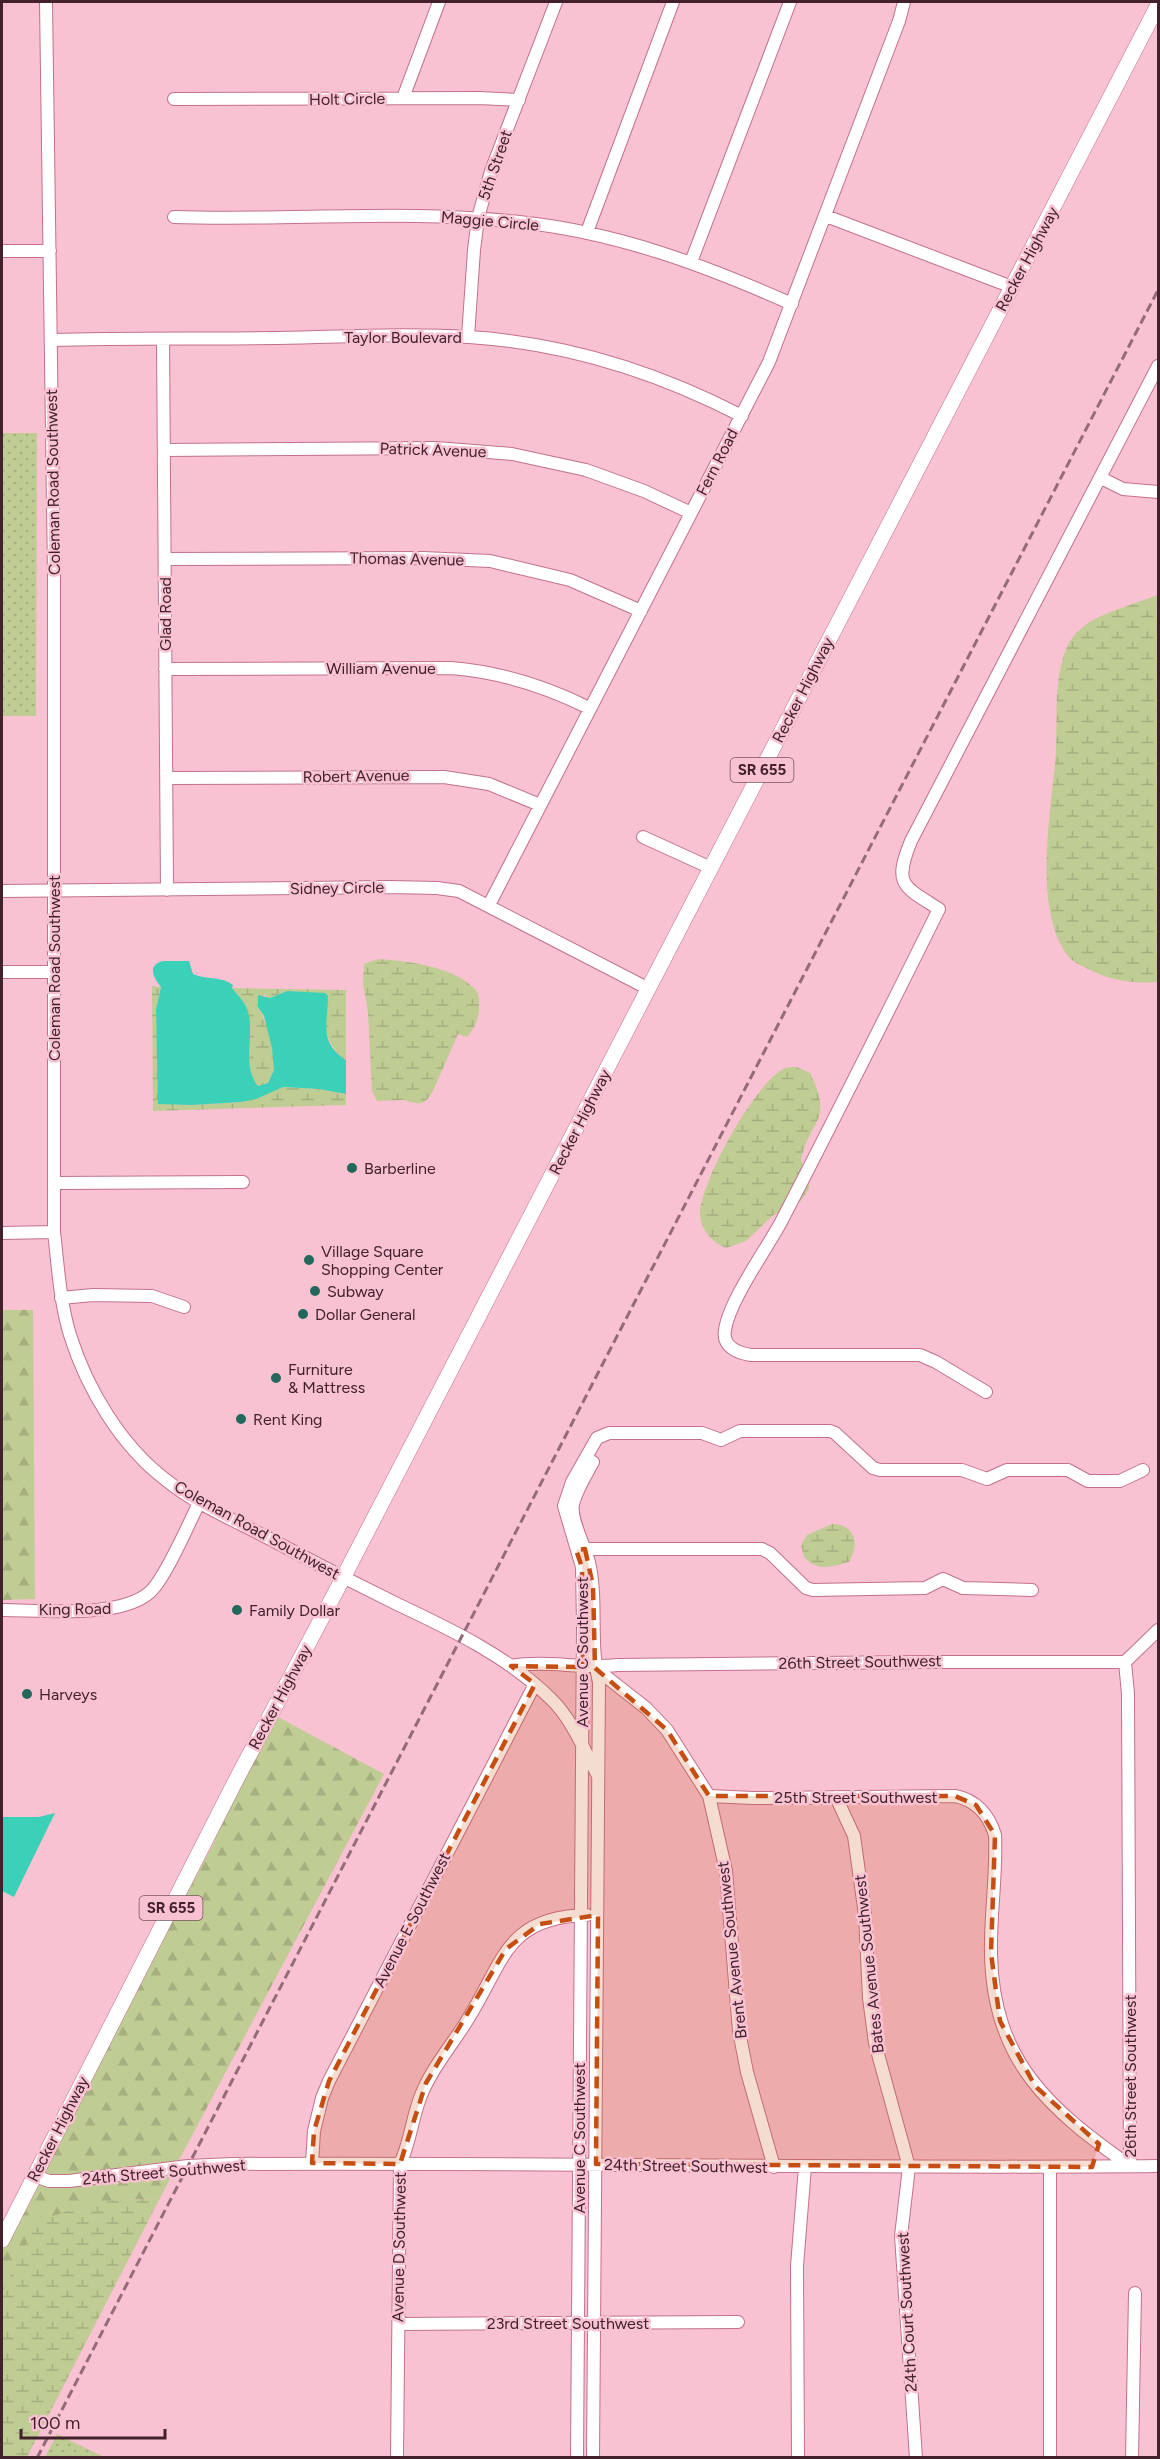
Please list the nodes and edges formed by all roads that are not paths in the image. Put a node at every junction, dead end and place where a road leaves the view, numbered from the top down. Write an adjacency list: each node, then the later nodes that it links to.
1 (46, 2): 16 (street, Coleman Road Southwest)
2 (439, 2): 8 (street)
3 (556, 2): 10 (street, 5th Street)
4 (673, 2): 14 (street)
5 (790, 2): 17 (street)
6 (904, 2): 12 (street, Fern Road)
7 (1158, 5): 18 (main road, Recker Highway / SR 655)
8 (403, 98): 9 (street, Holt Circle); 10 (street, Holt Circle)
9 (174, 99)
10 (519, 100): 13 (street, 5th Street)
11 (174, 216): 13 (street, Maggie Circle)
12 (826, 216): 18 (street); 19 (street, Fern Road)
13 (478, 218): 14 (street, Maggie Circle); 20 (street, 5th Street)
14 (587, 232): 17 (street, Maggie Circle)
15 (2, 251): 16 (street)
16 (50, 251): 22 (street, Coleman Road Southwest)
17 (691, 262): 19 (street, Maggie Circle)
18 (1012, 287): 36 (main road, Recker Highway / SR 655)
19 (792, 304): 24 (street, Fern Road)
20 (468, 337): 21 (street, Taylor Boulevard); 24 (street, Taylor Boulevard)
21 (163, 339): 22 (street, Taylor Boulevard); 25 (street, Glad Road)
22 (51, 340): 37 (street, Coleman Road Southwest)
23 (1158, 366): 26 (street)
24 (742, 416): 28 (street, Fern Road)
25 (164, 450): 28 (street, Patrick Avenue); 29 (street, Glad Road)
26 (1101, 478): 27 (street); 50 (street)
27 (1158, 492)
28 (691, 513): 30 (street, Fern Road)
29 (165, 559): 30 (street, Thomas Avenue); 31 (street, Glad Road)
30 (641, 611): 32 (street, Fern Road)
31 (165, 669): 32 (street, William Avenue); 33 (street, Glad Road)
32 (589, 708): 34 (street, Fern Road)
33 (166, 778): 34 (street, Robert Avenue); 38 (street, Glad Road)
34 (540, 805): 40 (street, Fern Road)
35 (643, 837): 36 (street)
36 (711, 868): 43 (main road, Recker Highway / SR 655)
37 (54, 890): 38 (street, Sidney Circle); 39 (street, Sidney Circle); 42 (street, Coleman Road Southwest)
38 (167, 890): 40 (street, Sidney Circle)
39 (2, 891)
40 (489, 905): 43 (street, Sidney Circle)
41 (2, 972): 42 (street)
42 (54, 972): 45 (street, Coleman Road Southwest)
43 (649, 989): 54 (main road, Recker Highway / SR 655)
44 (243, 1182): 45 (street)
45 (54, 1183): 46 (street, Coleman Road Southwest)
46 (54, 1232): 47 (street); 48 (street, Coleman Road Southwest)
47 (2, 1233)
48 (61, 1298): 49 (street); 52 (street, Coleman Road Southwest)
49 (184, 1307)
50 (986, 1392)
51 (1143, 1470): 53 (street, Avenue C Southwest)
52 (199, 1503): 54 (street, Coleman Road Southwest); 56 (street, King Road)
53 (581, 1549): 55 (street); 60 (street, Avenue C Southwest); 61 (street, Avenue C Southwest)
54 (343, 1578): 59 (street, Coleman Road Southwest); 81 (main road, Recker Highway / SR 655)
55 (1032, 1590)
56 (2, 1610)
57 (1158, 1630): 58 (street)
58 (1125, 1662): 61 (street, 26th Street Southwest); 74 (street, 26th Street Southwest)
59 (511, 1666): 60 (street); 62 (street, Coleman Road Southwest)
60 (582, 1667): 61 (street); 63 (street, Avenue C Southwest)
61 (596, 1668): 64 (street, Avenue C Southwest); 65 (street, Brent Avenue Southwest)
62 (535, 1684): 63 (street, Coleman Road Southwest); 70 (street, Avenue E Southwest)
63 (581, 1745): 64 (street, Coleman Road Southwest); 68 (street, Avenue C Southwest)
64 (598, 1776): 67 (street, Avenue C Southwest)
65 (709, 1796): 66 (street, 25th Street Southwest); 76 (street, Brent Avenue Southwest)
66 (836, 1797): 69 (street, 25th Street Southwest); 80 (street, Bates Avenue Southwest)
67 (598, 1915): 68 (street, Avenue D Southwest); 73 (street, Avenue C Southwest)
68 (580, 1916): 71 (street, Avenue D Southwest); 72 (street, Avenue C Southwest)
69 (1099, 2144): 74 (street); 79 (street)
70 (312, 2163): 71 (street, 24th Street Southwest); 81 (street, 24th Street Southwest)
71 (400, 2163): 72 (street, 24th Street Southwest); 87 (street, Avenue D Southwest)
72 (579, 2163): 73 (street, 24th Street Southwest); 84 (street, Avenue C Southwest)
73 (596, 2164): 76 (street, 24th Street Southwest); 85 (street, Avenue C Southwest)
74 (1130, 2166): 75 (street, 24th Street Southwest); 79 (street, 24th Street Southwest)
75 (1158, 2166)
76 (774, 2167): 77 (street, 24th Street Southwest)
77 (805, 2167): 80 (street, 24th Street Southwest); 91 (street)
78 (1050, 2167): 79 (street, 24th Street Southwest); 80 (street, 24th Street Southwest); 93 (street)
79 (1092, 2167)
80 (909, 2168): 92 (street, 24th Court Southwest)
81 (35, 2176): 82 (main road, Recker Highway / SR 655)
82 (2, 2240)
83 (1135, 2293): 94 (street)
84 (577, 2322): 85 (street, 23rd Street Southwest); 87 (street, 23rd Street Southwest); 89 (street, Avenue C Southwest)
85 (594, 2322): 86 (street, 23rd Street Southwest); 90 (street, Avenue C Southwest)
86 (738, 2322)
87 (399, 2324): 88 (street, Avenue D Southwest)
88 (398, 2457)
89 (577, 2457)
90 (593, 2457)
91 (798, 2457)
92 (916, 2457)
93 (1050, 2457)
94 (1132, 2457)

